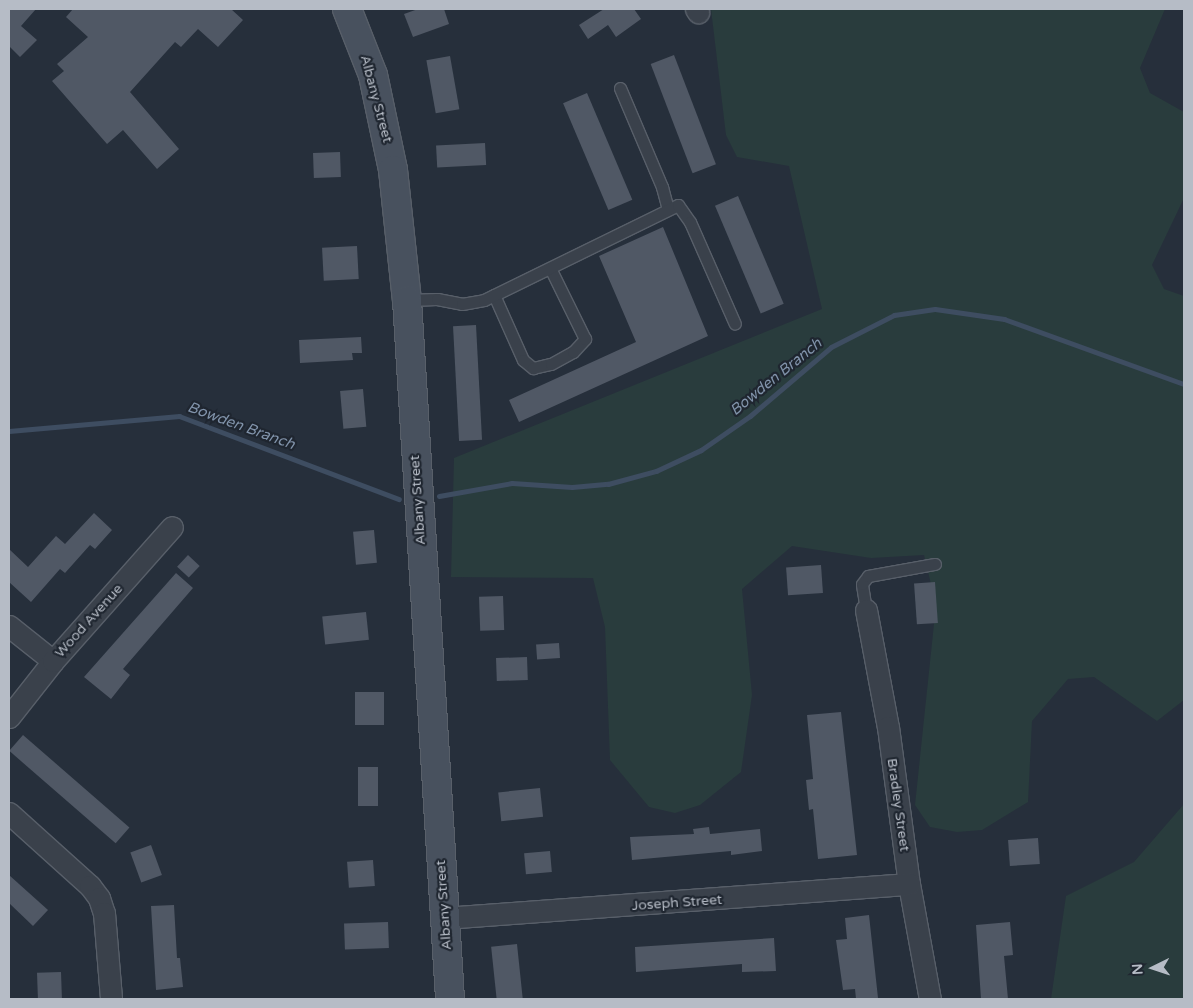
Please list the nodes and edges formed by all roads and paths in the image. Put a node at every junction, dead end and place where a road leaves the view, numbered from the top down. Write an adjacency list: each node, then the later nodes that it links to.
1 (347, 9): 6 (street, Albany Street)
2 (620, 88): 3 (lane)
3 (668, 209): 4 (lane); 7 (lane)
4 (550, 268): 5 (lane); 5 (lane)
5 (494, 295): 6 (lane)
6 (407, 300): 16 (street, Albany Street)
7 (735, 324)
8 (172, 527): 12 (street, Wood Avenue)
9 (935, 564): 10 (lane)
10 (866, 610): 15 (street, Bradley Street)
11 (9, 626): 12 (street)
12 (53, 661): 13 (street, Wood Avenue)
13 (9, 717)
14 (9, 813): 17 (street)
15 (908, 884): 16 (street, Joseph Street); 19 (street, Bradley Street)
16 (444, 918): 18 (street, Albany Street)
17 (111, 999)
18 (450, 999)
19 (930, 999)

